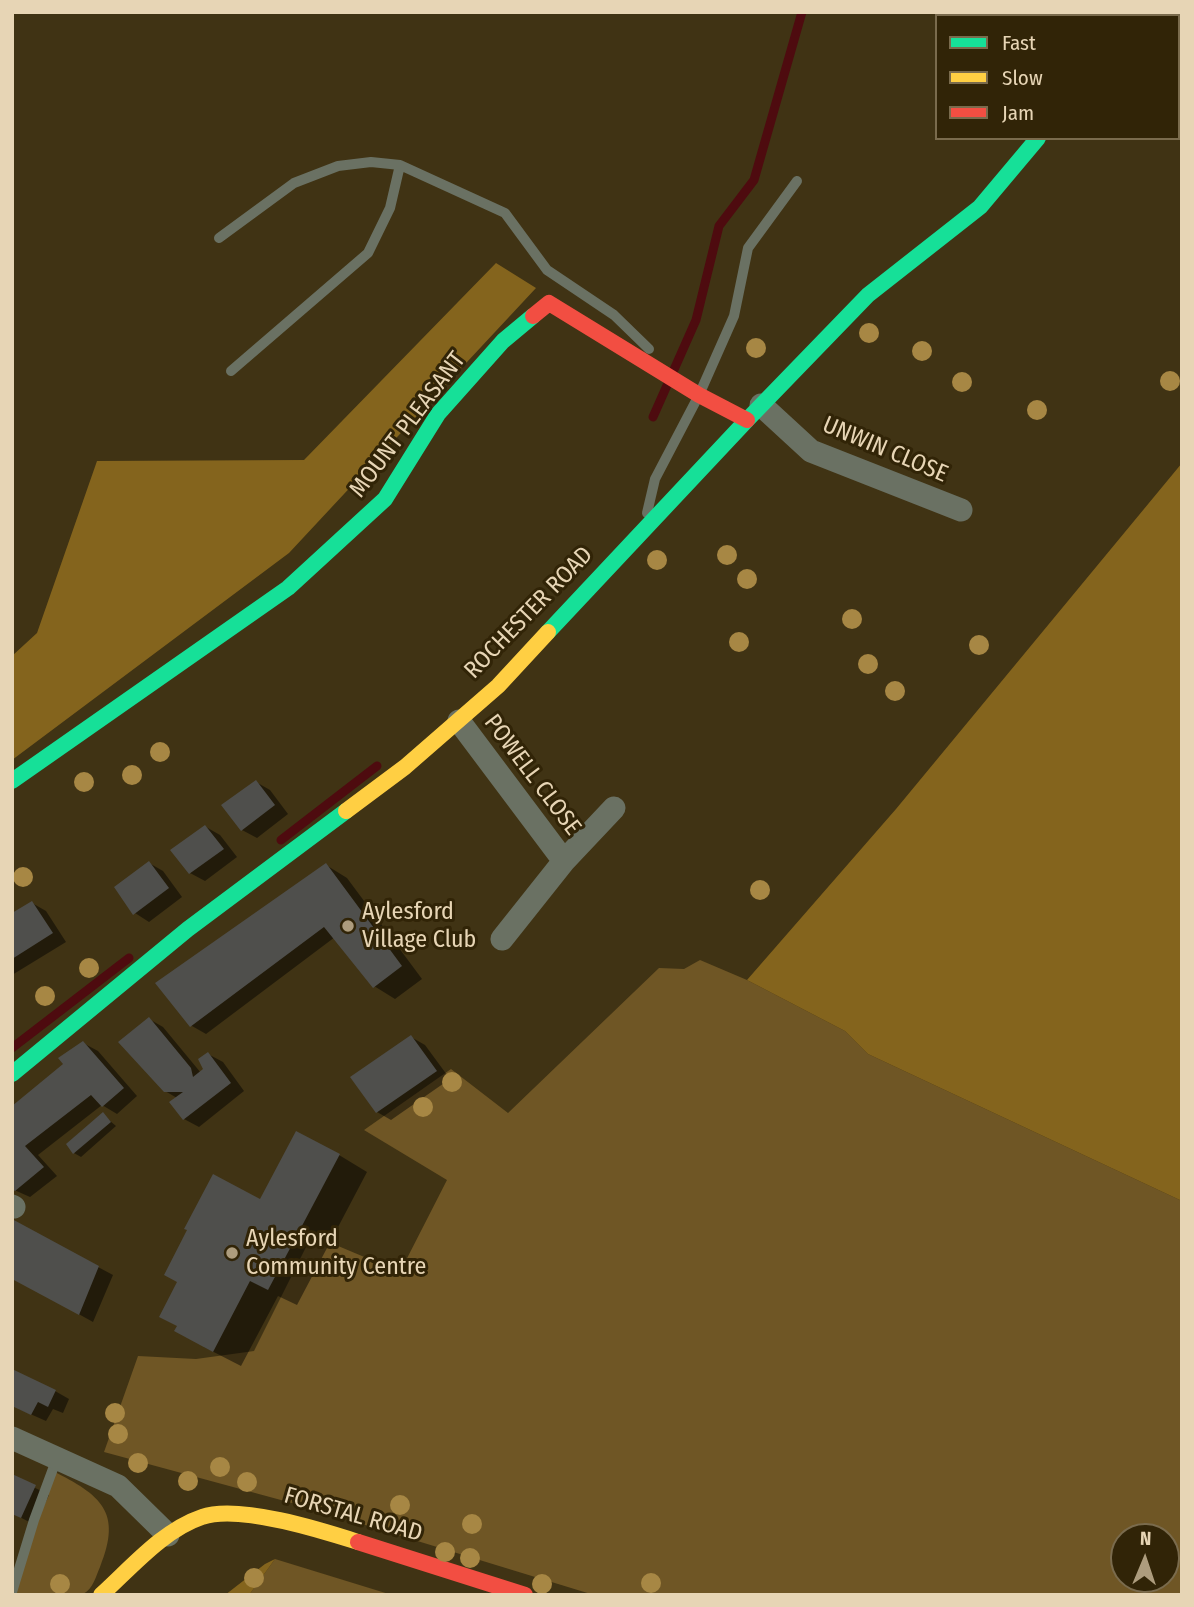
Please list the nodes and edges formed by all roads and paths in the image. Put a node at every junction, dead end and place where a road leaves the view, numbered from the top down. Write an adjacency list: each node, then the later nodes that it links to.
1 (1036, 140): 8 (street, ROCHESTER ROAD)
2 (400, 165): 4 (lane); 5 (lane); 6 (lane)
3 (797, 181): 7 (lane)
4 (219, 238)
5 (659, 369): 7 (street, MOUNT PLEASANT); 12 (street, MOUNT PLEASANT)
6 (231, 371)
7 (699, 395): 8 (street, MOUNT PLEASANT); 10 (lane)
8 (754, 413): 9 (street, UNWIN CLOSE); 10 (street, ROCHESTER ROAD)
9 (961, 510)
10 (643, 532): 11 (street, ROCHESTER ROAD)
11 (458, 721): 14 (street, POWELL CLOSE); 16 (street, ROCHESTER ROAD)
12 (12, 781)
13 (614, 808): 14 (street, POWELL CLOSE)
14 (564, 861): 15 (street, POWELL CLOSE)
15 (502, 939)
16 (12, 1074)
17 (12, 1438): 18 (street)
18 (57, 1458): 19 (street); 20 (lane)
19 (167, 1535): 21 (street, FORSTAL ROAD); 22 (street, FORSTAL ROAD)
20 (12, 1592)
21 (101, 1595)
22 (526, 1595)

